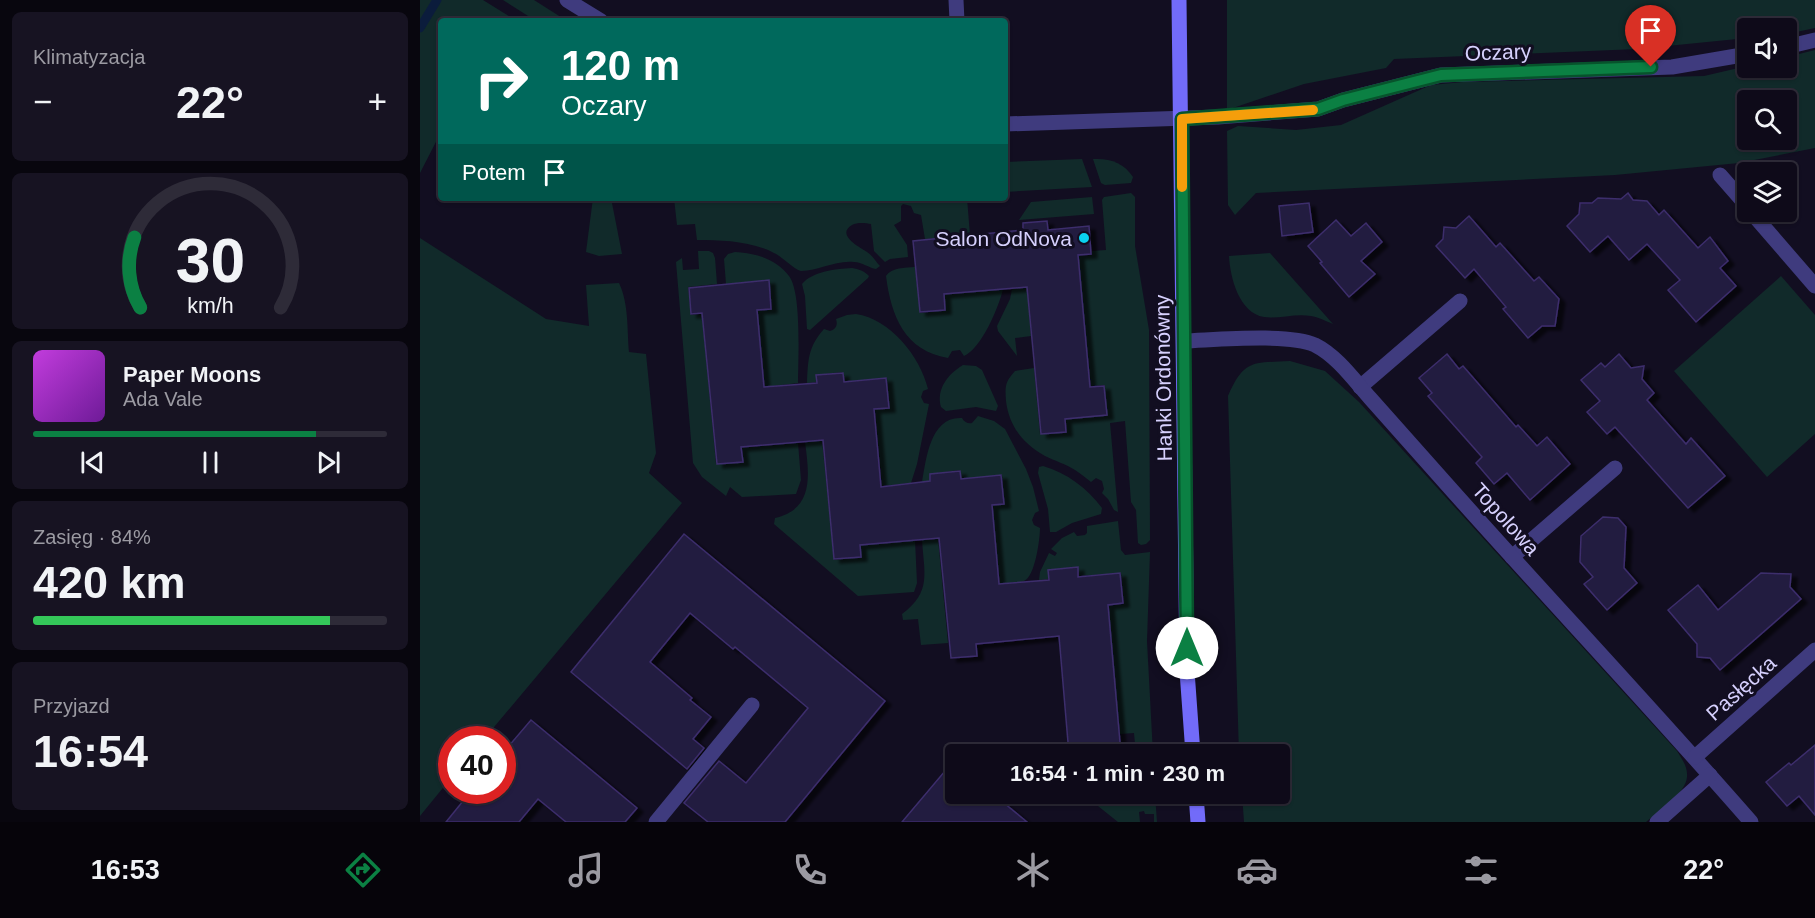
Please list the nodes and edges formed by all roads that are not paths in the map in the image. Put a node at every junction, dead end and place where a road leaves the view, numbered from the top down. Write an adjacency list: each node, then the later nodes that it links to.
1 (567, 0): 4 (street)
2 (956, 0): 5 (street)
3 (1179, 0): 9 (street, Hanki Ordonówny)
4 (596, 18)
5 (957, 18)
6 (1815, 40): 7 (street)
7 (1797, 44)
8 (1737, 56): 9 (street, Oczary)
9 (1182, 119): 10 (street, Oczary); 16 (street, Hanki Ordonówny)
10 (1008, 124)
11 (1720, 176): 12 (street)
12 (1737, 195)
13 (1760, 222): 14 (street)
14 (1815, 286)
15 (1460, 301): 17 (street)
16 (1184, 342): 17 (street, Topolowa); 22 (street, Hanki Ordonówny)
17 (1360, 387): 19 (street, Topolowa)
18 (1615, 468): 19 (street)
19 (1512, 557): 23 (street, Topolowa)
20 (1815, 650): 23 (street, Pasłęcka)
21 (752, 705): 26 (street)
22 (1192, 744)
23 (1695, 758): 24 (street, Topolowa)
24 (1710, 775): 28 (street); 29 (street, Topolowa)
25 (1197, 804): 27 (street)
26 (656, 822)
27 (1198, 822)
28 (1657, 822)
29 (1751, 822)

